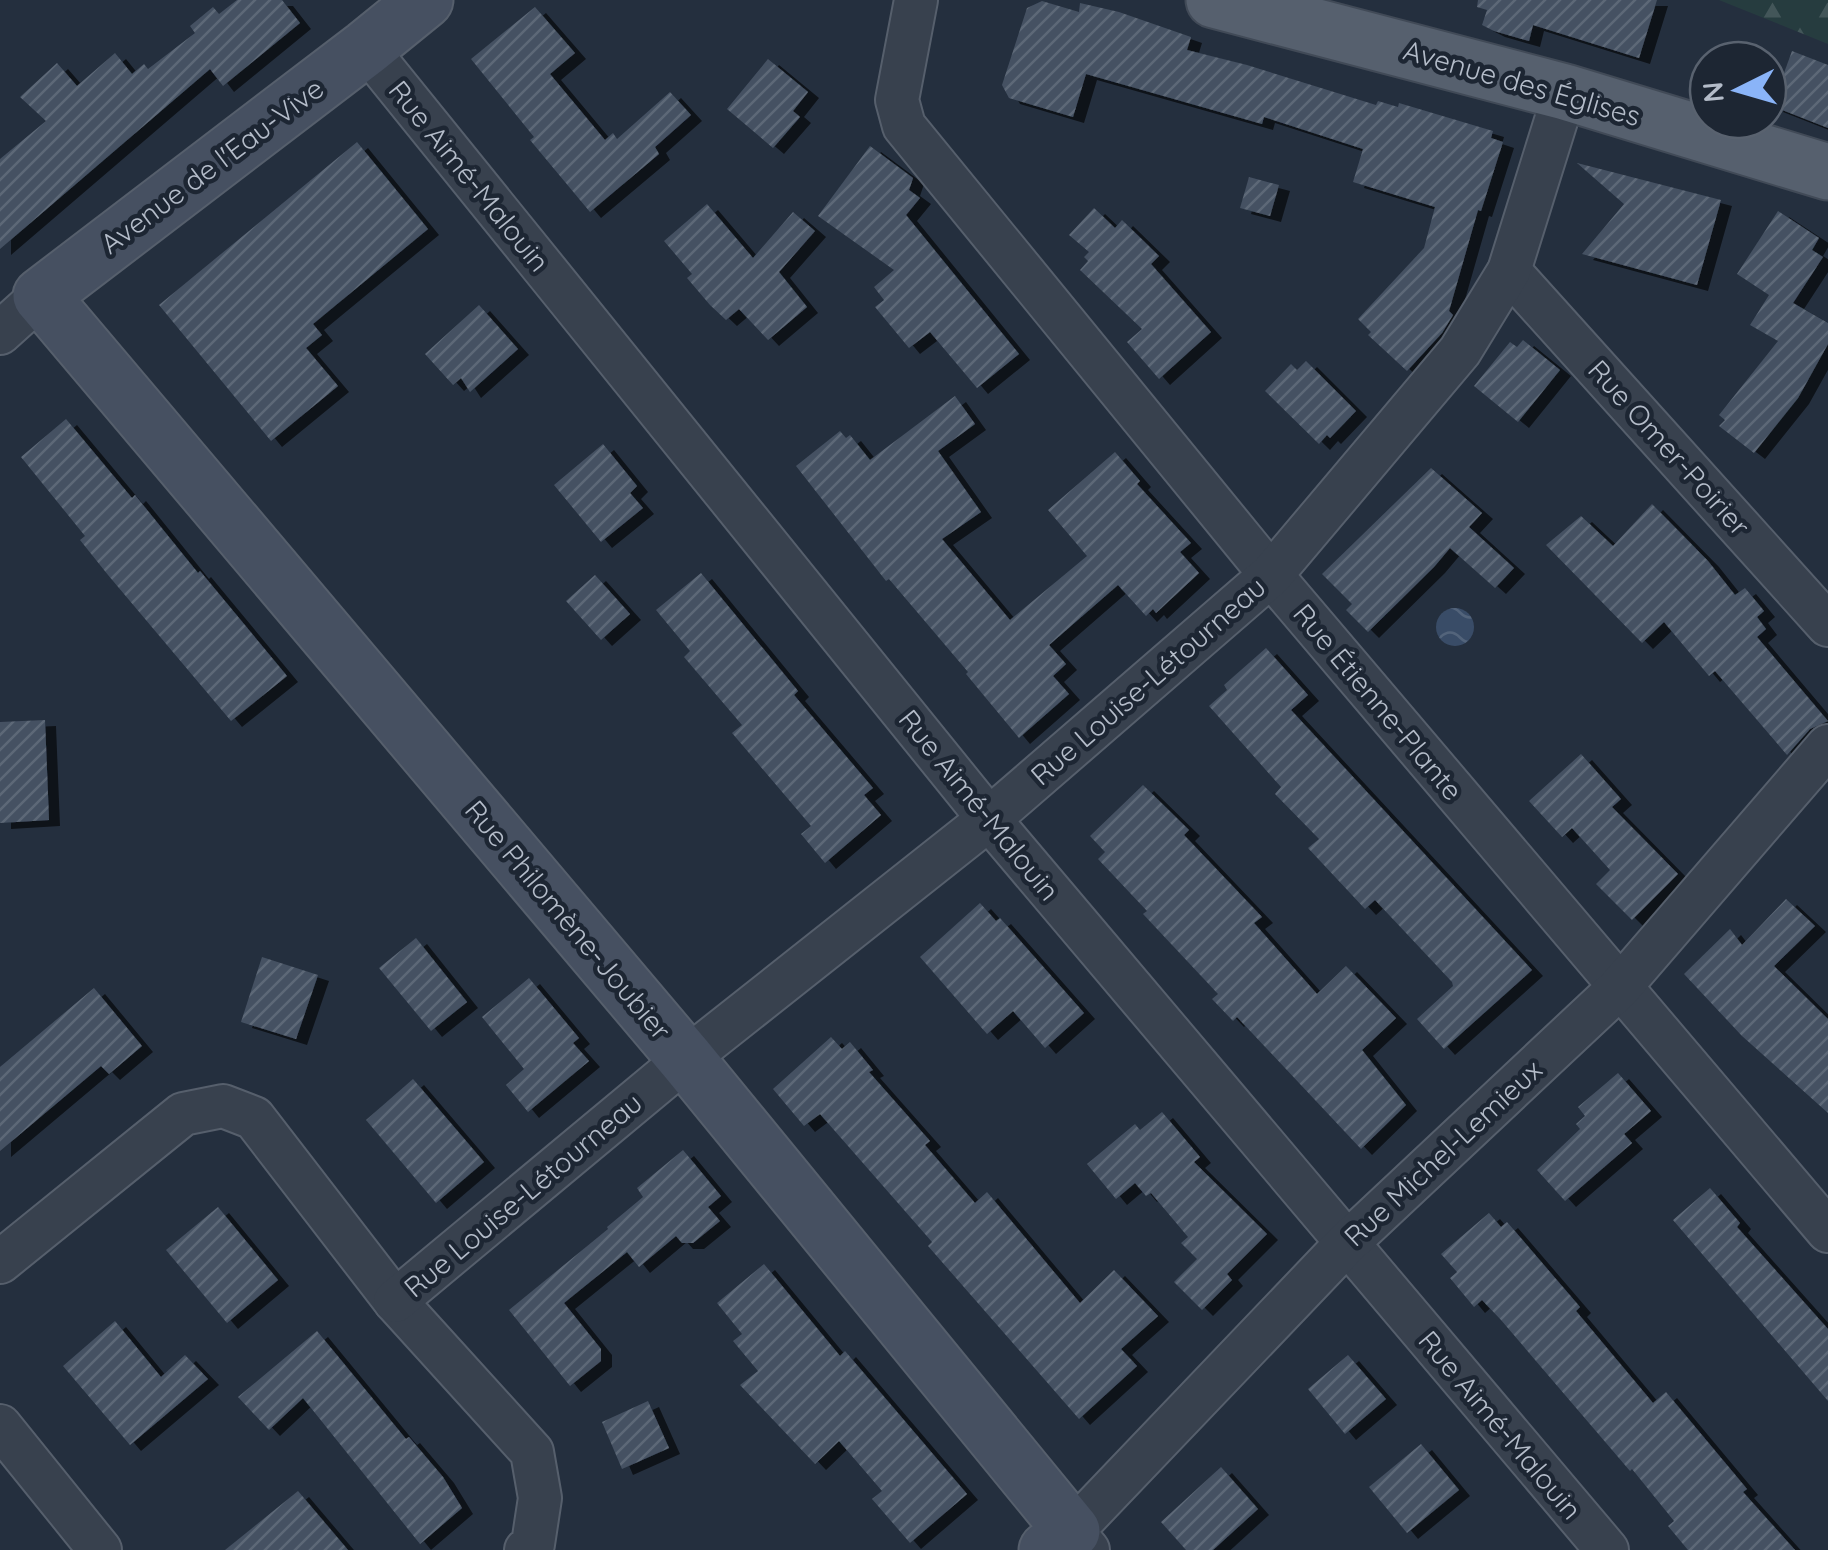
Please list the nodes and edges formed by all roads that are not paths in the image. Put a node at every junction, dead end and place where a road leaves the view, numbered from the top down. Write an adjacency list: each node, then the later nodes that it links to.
1 (425, 0): 4 (street, Avenue de l'Eau-Vive)
2 (916, 0): 10 (street, Rue Étienne-Plante)
3 (1214, 0): 5 (main road, Avenue des Églises)
4 (366, 48): 8 (street, Avenue de l'Eau-Vive); 13 (street, Rue Aimé-Malouin)
5 (1564, 92): 6 (main road, Avenue des Églises); 7 (street, Rue Louise-Létourneau)
6 (1828, 172)
7 (1510, 271): 10 (street, Rue Louise-Létourneau); 11 (street, Rue Omer-Poirier)
8 (41, 296): 9 (street, Avenue de l'Eau-Vive); 15 (street, Rue Philomène-Joubier)
9 (0, 333)
10 (1271, 576): 13 (street, Rue Louise-Létourneau); 14 (street, Rue Étienne-Plante)
11 (1828, 625)
12 (1828, 746): 14 (street, Rue Michel-Lemieux)
13 (988, 819): 15 (street, Rue Louise-Létourneau); 17 (street, Rue Aimé-Malouin)
14 (1619, 988): 16 (street, Rue Étienne-Plante); 17 (street, Rue Michel-Lemieux)
15 (686, 1059): 19 (street, Rue Louise-Létourneau); 21 (street, Rue Philomène-Joubier)
16 (1828, 1231)
17 (1346, 1244): 21 (street, Rue Michel-Lemieux); 24 (street, Rue Aimé-Malouin)
18 (0, 1262): 19 (street)
19 (395, 1301): 23 (street)
20 (0, 1426): 22 (street)
21 (1069, 1544)
22 (100, 1550)
23 (526, 1550)
24 (1606, 1550)

